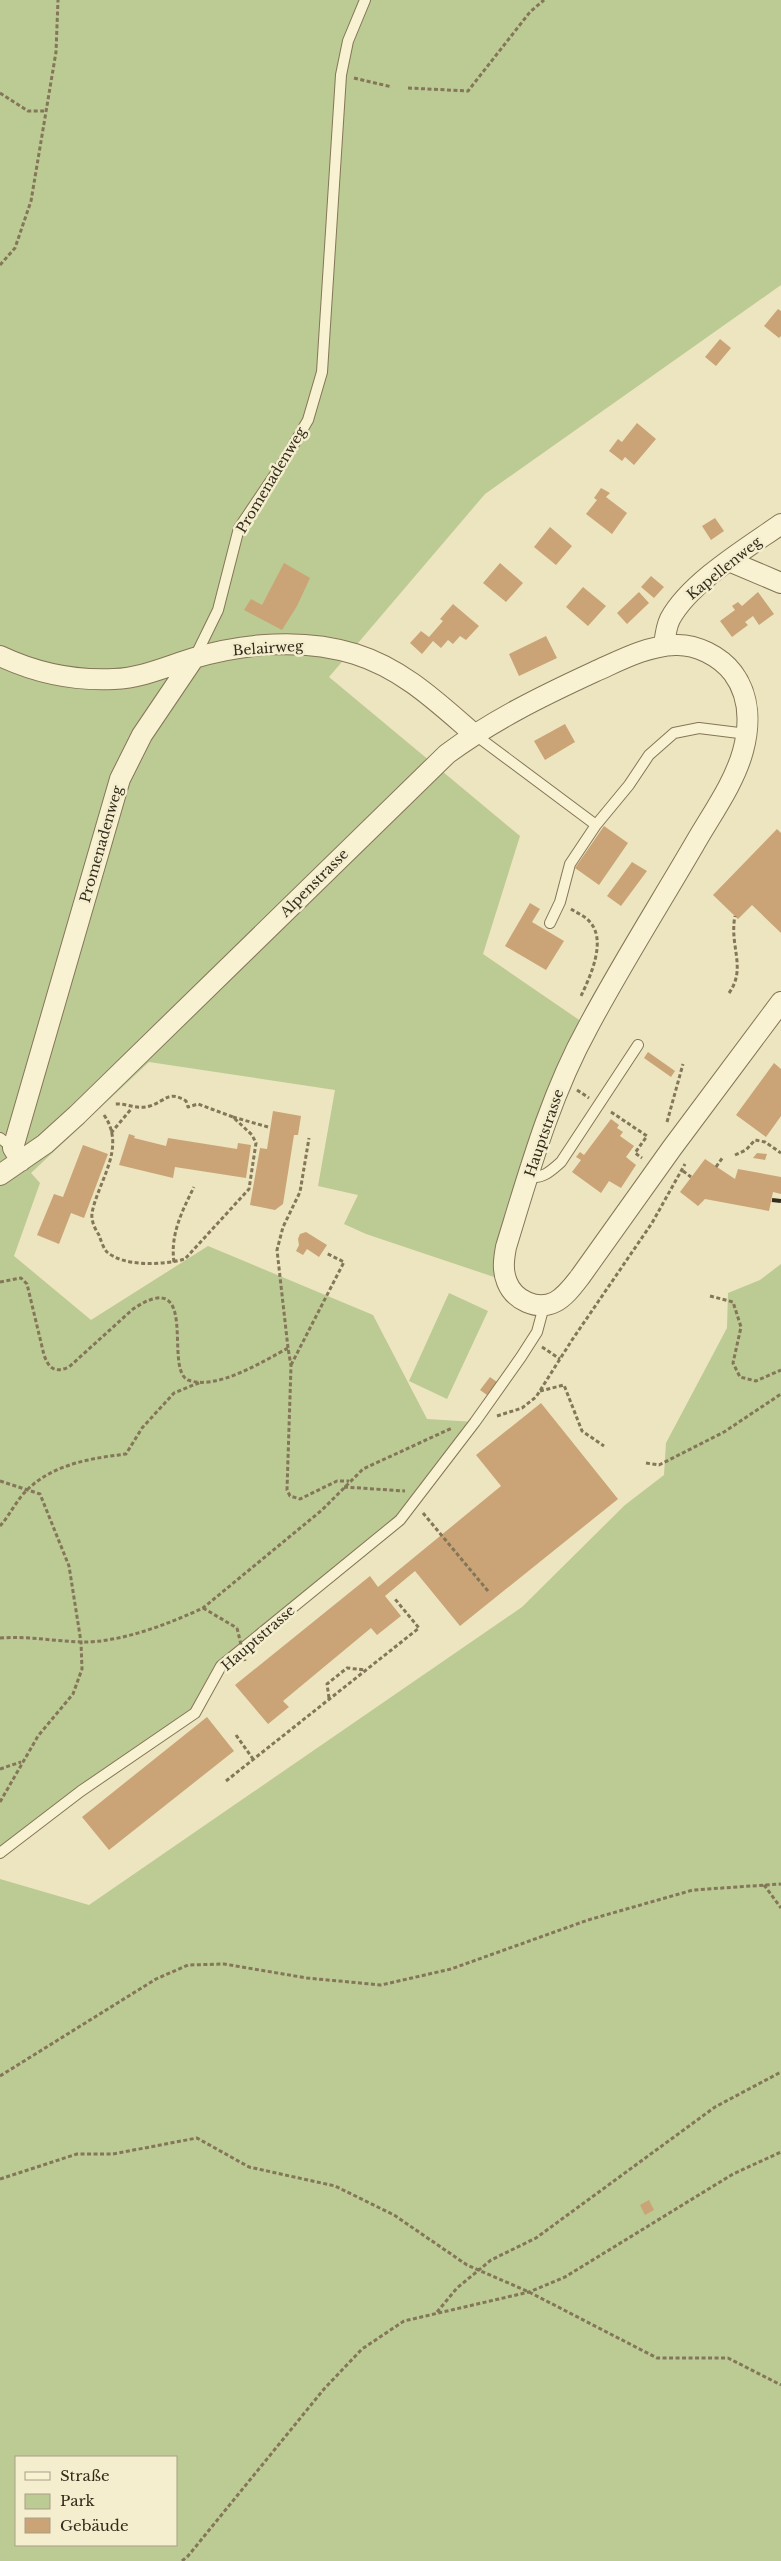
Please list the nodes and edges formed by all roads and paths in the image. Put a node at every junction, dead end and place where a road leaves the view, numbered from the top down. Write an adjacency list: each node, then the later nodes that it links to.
1 (58, 0): 8 (path)
2 (365, 0): 4 (lane, Promenadenweg)
3 (544, 0): 6 (path)
4 (341, 76): 5 (path); 15 (lane, Promenadenweg)
5 (392, 87)
6 (408, 88)
7 (0, 93): 8 (path)
8 (44, 111): 9 (path)
9 (0, 265)
10 (781, 524): 11 (street, Kapellenweg)
11 (729, 561): 12 (street); 13 (street, Kapellenweg)
12 (781, 582)
13 (664, 646): 18 (street, Alpenstrasse); 19 (street, Hauptstrasse)
14 (0, 656): 16 (street, Belairweg)
15 (194, 658): 16 (street, Belairweg); 17 (street, Promenadenweg); 18 (street, Belairweg)
16 (159, 671): 17 (street)
17 (173, 690): 37 (street, Promenadenweg)
18 (474, 734): 20 (lane); 37 (street, Alpenstrasse)
19 (747, 734): 20 (lane); 46 (street, Hauptstrasse)
20 (596, 825): 21 (lane)
21 (560, 902): 23 (lane); 25 (path)
22 (735, 916): 24 (path)
23 (550, 923)
24 (730, 993)
25 (579, 1001)
26 (781, 1002): 40 (street)
27 (638, 1045): 46 (lane)
28 (683, 1064): 40 (path)
29 (110, 1107): 30 (path)
30 (132, 1108): 33 (path); 35 (path)
31 (101, 1110): 35 (path)
32 (609, 1111): 38 (path)
33 (233, 1117): 34 (path); 50 (path)
34 (268, 1127)
35 (111, 1133): 50 (path)
36 (309, 1138): 55 (path)
37 (11, 1149): 45 (street, Alpenstrasse)
38 (638, 1150)
39 (781, 1153): 41 (path)
40 (679, 1154): 44 (path); 53 (street)
41 (735, 1155)
42 (723, 1157): 43 (path)
43 (716, 1167)
44 (683, 1170): 47 (path); 56 (path)
45 (0, 1175)
46 (528, 1177): 53 (street, Hauptstrasse)
47 (691, 1177)
48 (194, 1187): 50 (path)
49 (326, 1253): 57 (path)
50 (174, 1262)
51 (0, 1282): 59 (path)
52 (710, 1296): 58 (path)
53 (544, 1306): 63 (lane, Hauptstrasse)
54 (542, 1346): 56 (path)
55 (288, 1348): 57 (path); 59 (path)
56 (560, 1359): 60 (path)
57 (291, 1366): 67 (path)
58 (781, 1370)
59 (202, 1382): 69 (path)
60 (540, 1391): 62 (path); 64 (path)
61 (781, 1394): 65 (path)
62 (489, 1419)
63 (475, 1422): 67 (path); 70 (lane, Hauptstrasse)
64 (604, 1446)
65 (646, 1463)
66 (0, 1481): 69 (path)
67 (349, 1481): 68 (path)
68 (344, 1487): 70 (path); 74 (path)
69 (28, 1489): 71 (path); 76 (path)
70 (413, 1499): 72 (path); 86 (lane, Hauptstrasse)
71 (0, 1526)
72 (488, 1592)
73 (395, 1599): 78 (path)
74 (203, 1608): 76 (path); 77 (path, bridge)
75 (0, 1638): 76 (path)
76 (81, 1642): 82 (path)
77 (245, 1661)
78 (366, 1670): 79 (path); 79 (path)
79 (329, 1699): 81 (path)
80 (236, 1735): 81 (path)
81 (253, 1759): 84 (path)
82 (22, 1761): 83 (path); 85 (path)
83 (0, 1769)
84 (226, 1781)
85 (0, 1802)
86 (0, 1853)
87 (764, 1884): 88 (path); 89 (path); 91 (path)
88 (781, 1884)
89 (781, 1908)
90 (781, 2072): 94 (path)
91 (0, 2076)
92 (781, 2152): 95 (path)
93 (0, 2179): 94 (path)
94 (479, 2270): 95 (path); 96 (path)
95 (529, 2292): 96 (path); 97 (path)
96 (437, 2313): 98 (path)
97 (781, 2385)
98 (182, 2561)

